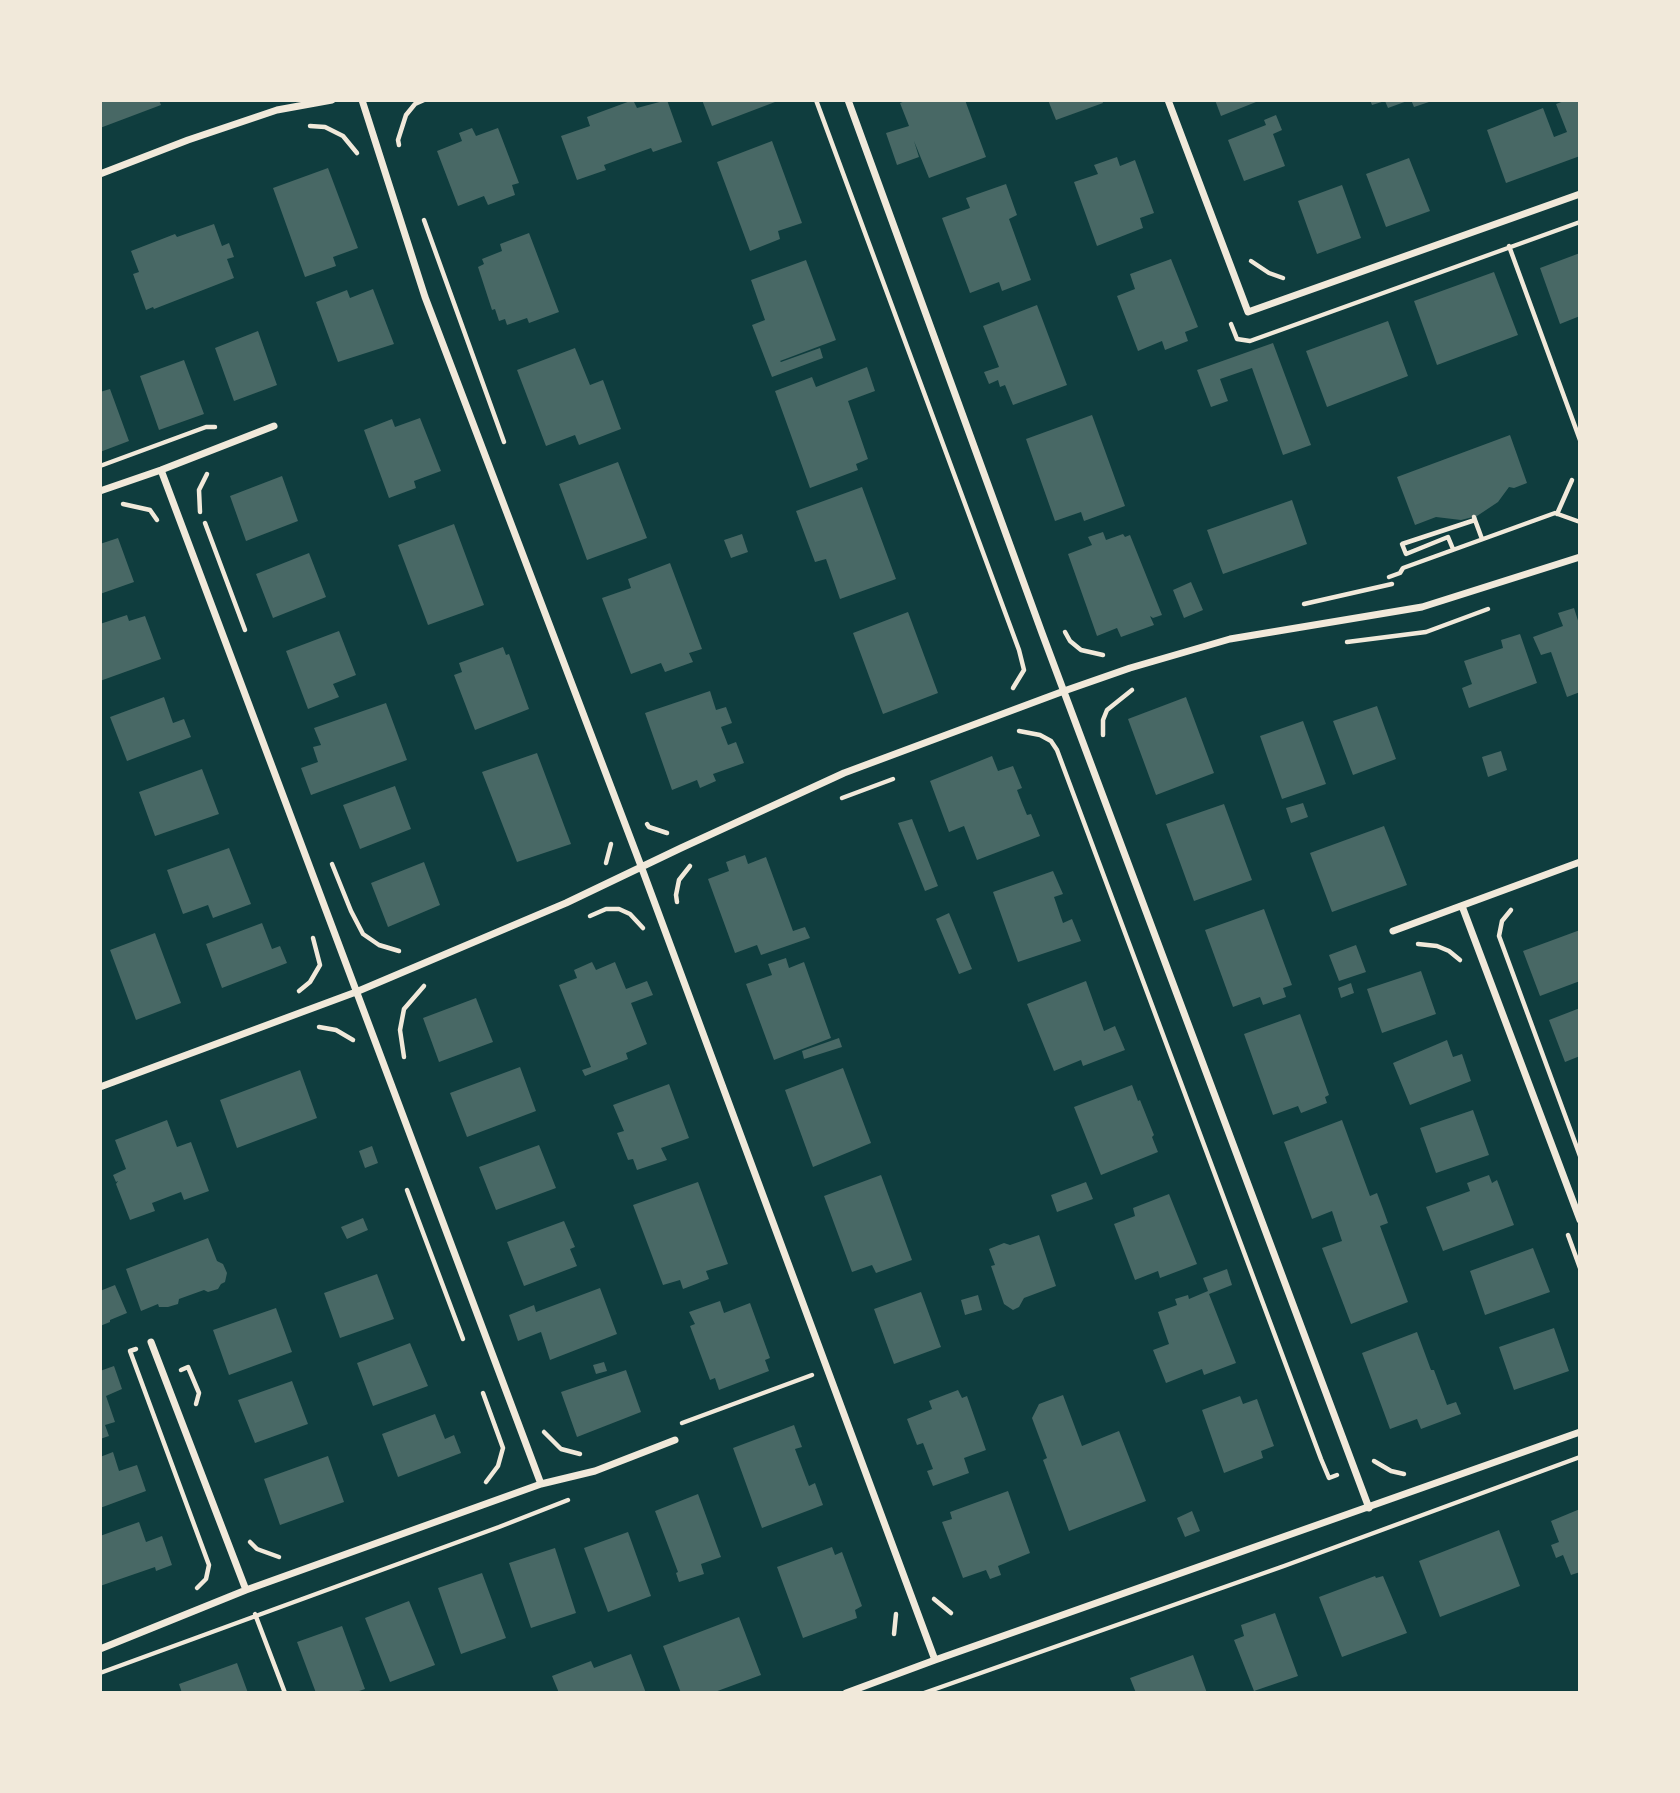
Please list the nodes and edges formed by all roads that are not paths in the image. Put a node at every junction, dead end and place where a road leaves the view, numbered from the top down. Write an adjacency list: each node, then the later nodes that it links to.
1 (332, 100): 5 (street)
2 (362, 100): 13 (street)
3 (848, 100): 11 (street)
4 (1168, 100): 6 (street)
5 (100, 174)
6 (1580, 194)
7 (274, 426): 8 (street)
8 (161, 470): 9 (street); 16 (street)
9 (100, 491)
10 (1580, 557): 11 (street)
11 (1064, 691): 13 (street); 23 (street)
12 (1580, 862): 14 (street)
13 (641, 866): 16 (street); 26 (street)
14 (1462, 906): 15 (street); 18 (street)
15 (1393, 931)
16 (356, 992): 17 (street); 22 (street)
17 (100, 1087)
18 (1580, 1220)
19 (151, 1342): 24 (street)
20 (1580, 1432): 23 (street)
21 (674, 1440): 22 (street)
22 (541, 1484): 24 (street)
23 (1368, 1508): 26 (street)
24 (246, 1590): 25 (street)
25 (100, 1649)
26 (935, 1660): 27 (street)
27 (846, 1693)

